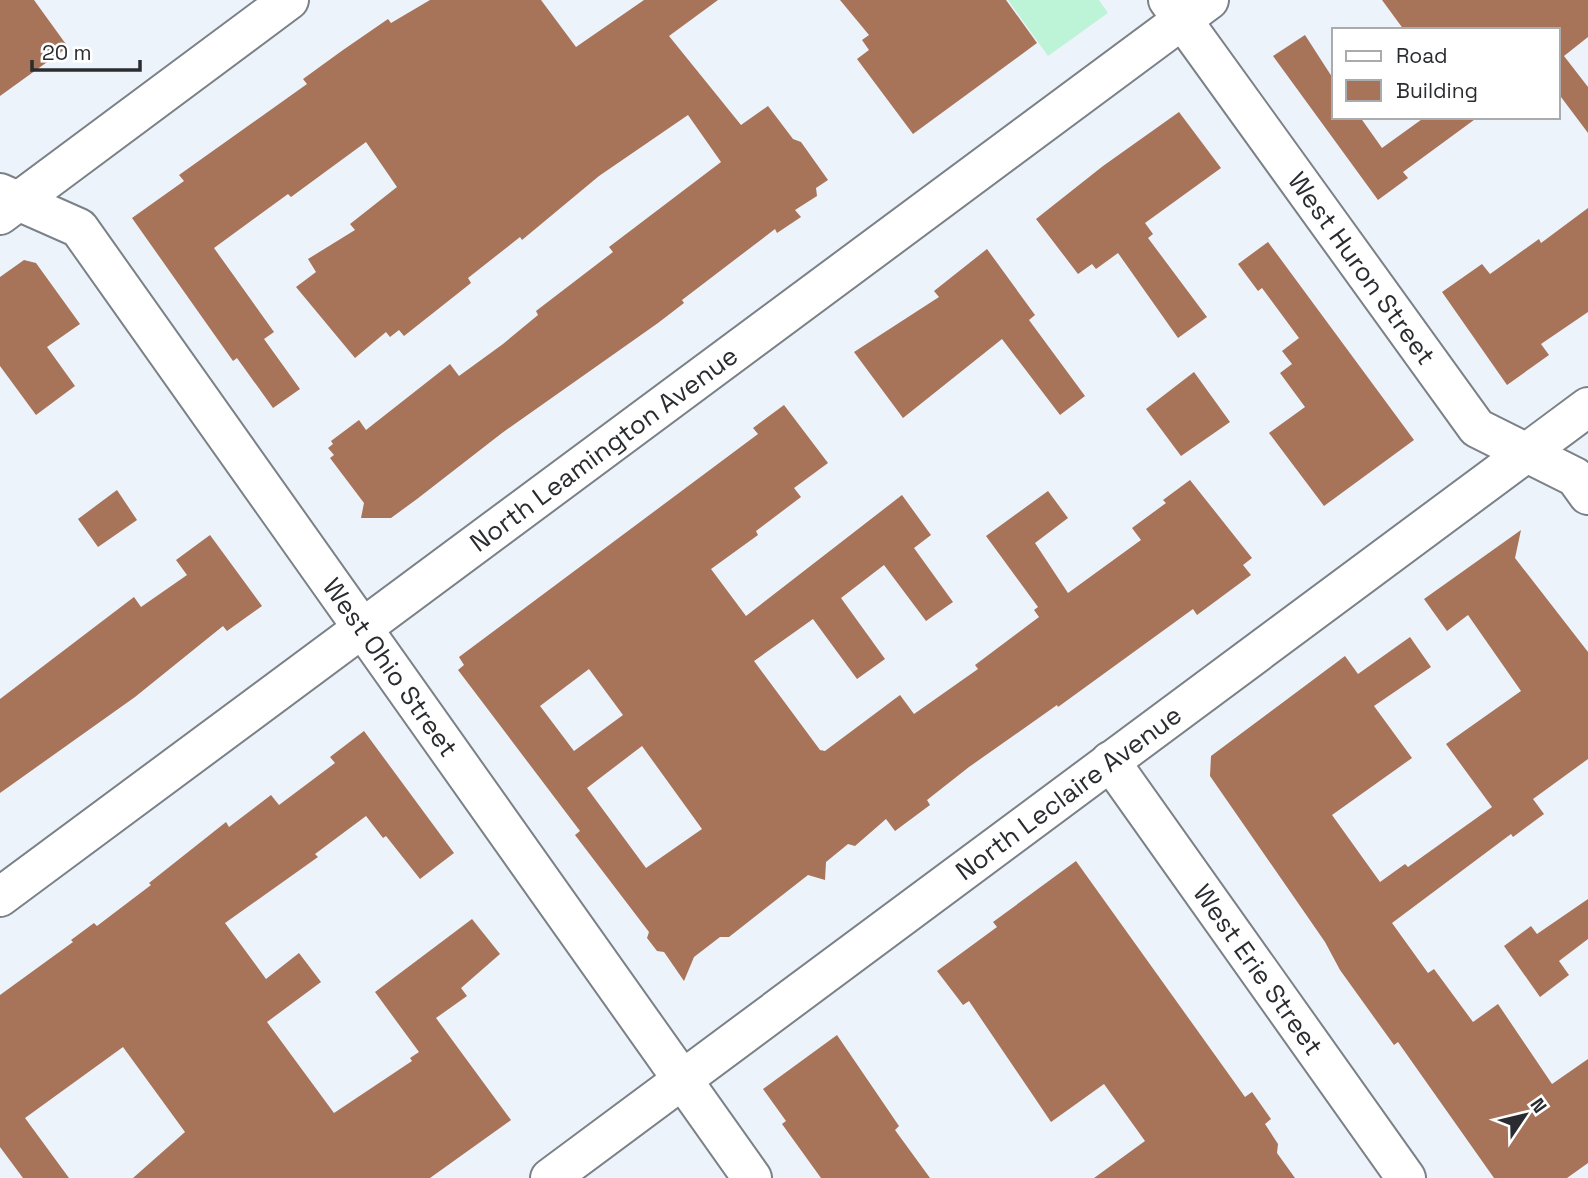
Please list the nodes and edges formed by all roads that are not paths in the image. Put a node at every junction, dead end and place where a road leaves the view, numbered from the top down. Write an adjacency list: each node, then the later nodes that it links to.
1 (289, 0): 3 (street)
2 (1187, 7): 5 (street, West Huron Street); 7 (street, North Leamington Avenue)
3 (6, 203): 7 (street, West Ohio Street)
4 (1588, 407): 5 (street, North Leclaire Avenue)
5 (1526, 454): 6 (street, West Huron Street); 8 (street, North Leclaire Avenue)
6 (1588, 495)
7 (362, 629): 9 (street, North Leamington Avenue); 10 (street, West Ohio Street)
8 (1110, 761): 10 (street, North Leclaire Avenue); 13 (street, West Erie Street)
9 (0, 897)
10 (682, 1079): 11 (street, North Leclaire Avenue); 12 (street, West Ohio Street)
11 (550, 1178)
12 (752, 1178)
13 (1406, 1178)

